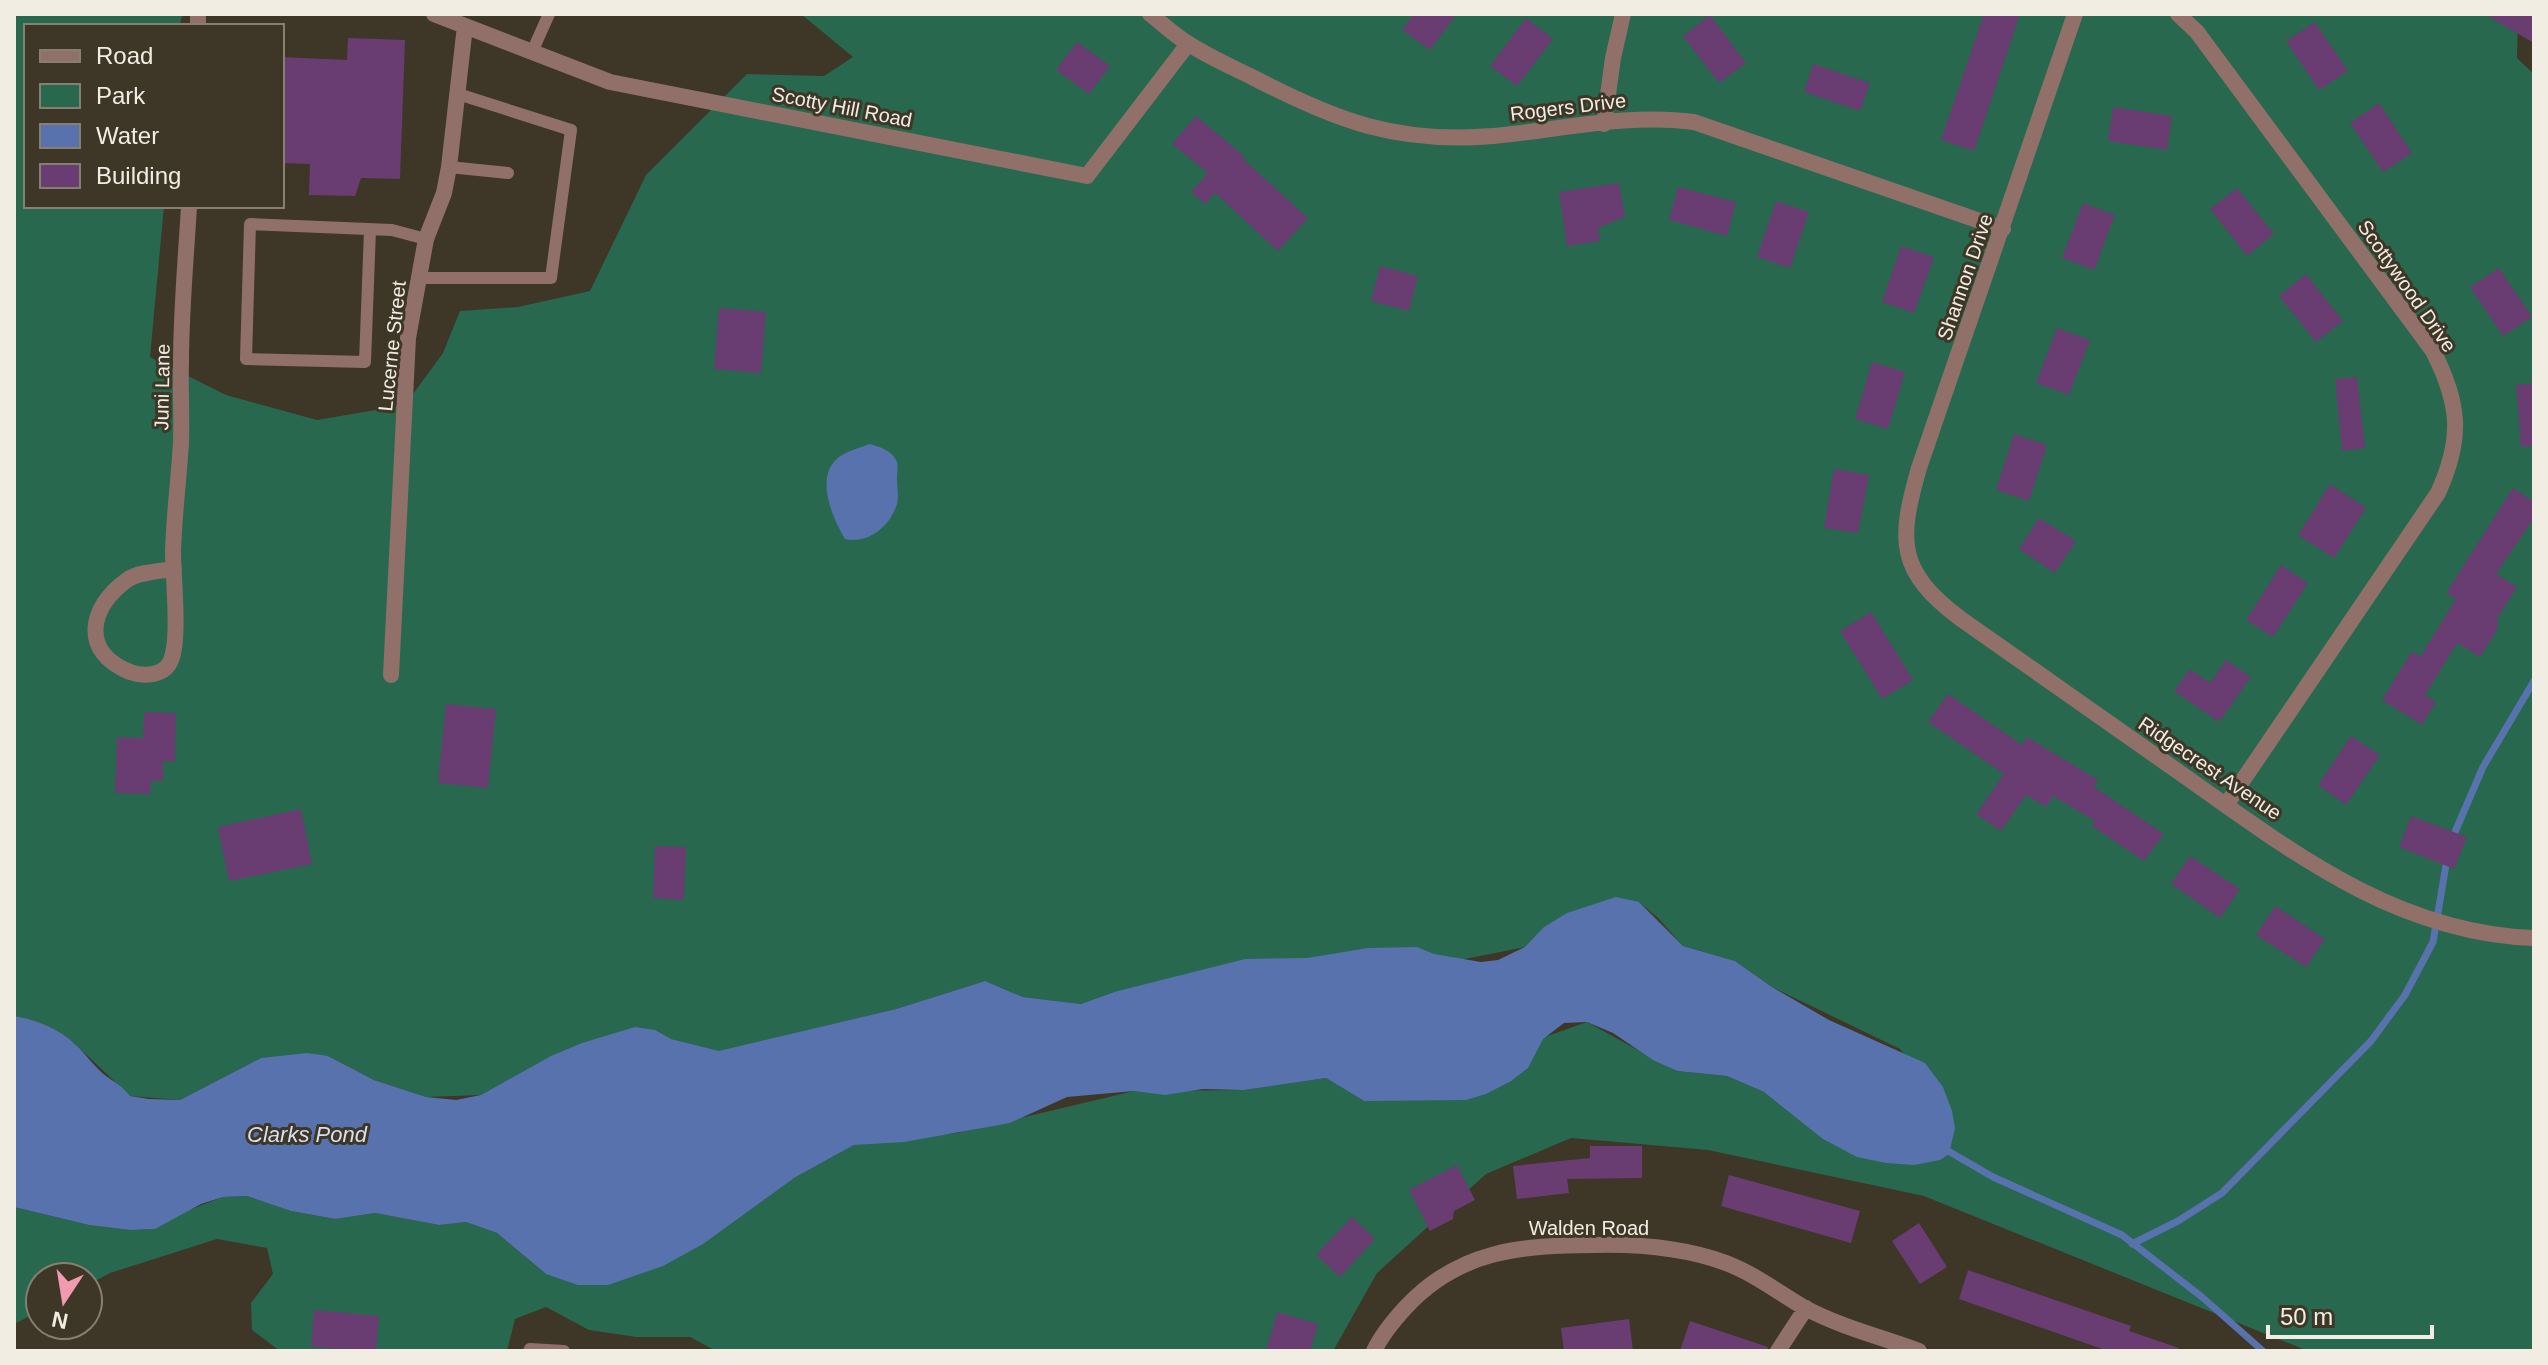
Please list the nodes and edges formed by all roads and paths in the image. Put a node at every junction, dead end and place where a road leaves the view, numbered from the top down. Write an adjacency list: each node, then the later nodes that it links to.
1 (434, 14): 7 (street, Scotty Hill Road)
2 (549, 14): 9 (lane)
3 (1150, 14): 8 (street, Rogers Drive)
4 (1623, 14): 11 (street)
5 (2075, 14): 15 (street, Shannon Drive)
6 (2178, 14): 22 (street, Scottywood Drive)
7 (465, 26): 9 (street, Scotty Hill Road); 10 (street, Lucerne Street)
8 (1188, 44): 9 (street, Scotty Hill Road); 11 (street, Rogers Drive)
9 (532, 52)
10 (458, 94): 12 (street, Lucerne Street); 18 (lane)
11 (1604, 124): 15 (street, Rogers Drive)
12 (449, 167): 13 (lane); 17 (street, Lucerne Street)
13 (508, 173)
14 (189, 208): 20 (street, Juni Lane)
15 (2003, 229): 19 (street, Shannon Drive)
16 (370, 230): 16 (lane); 17 (lane)
17 (426, 239): 18 (street, Lucerne Street)
18 (419, 278): 21 (street, Lucerne Street)
19 (1907, 555): 22 (street, Ridgecrest Avenue)
20 (174, 569): 20 (street, Juni Lane)
21 (391, 675)
22 (2226, 805): 23 (street, Ridgecrest Avenue)
23 (2534, 938)
24 (1806, 1308): 27 (street, Walden Road); 28 (street); 29 (street, Walden Road)
25 (529, 1351): 26 (lane)
26 (564, 1351)
27 (1374, 1351)
28 (1778, 1351)
29 (1919, 1351)

